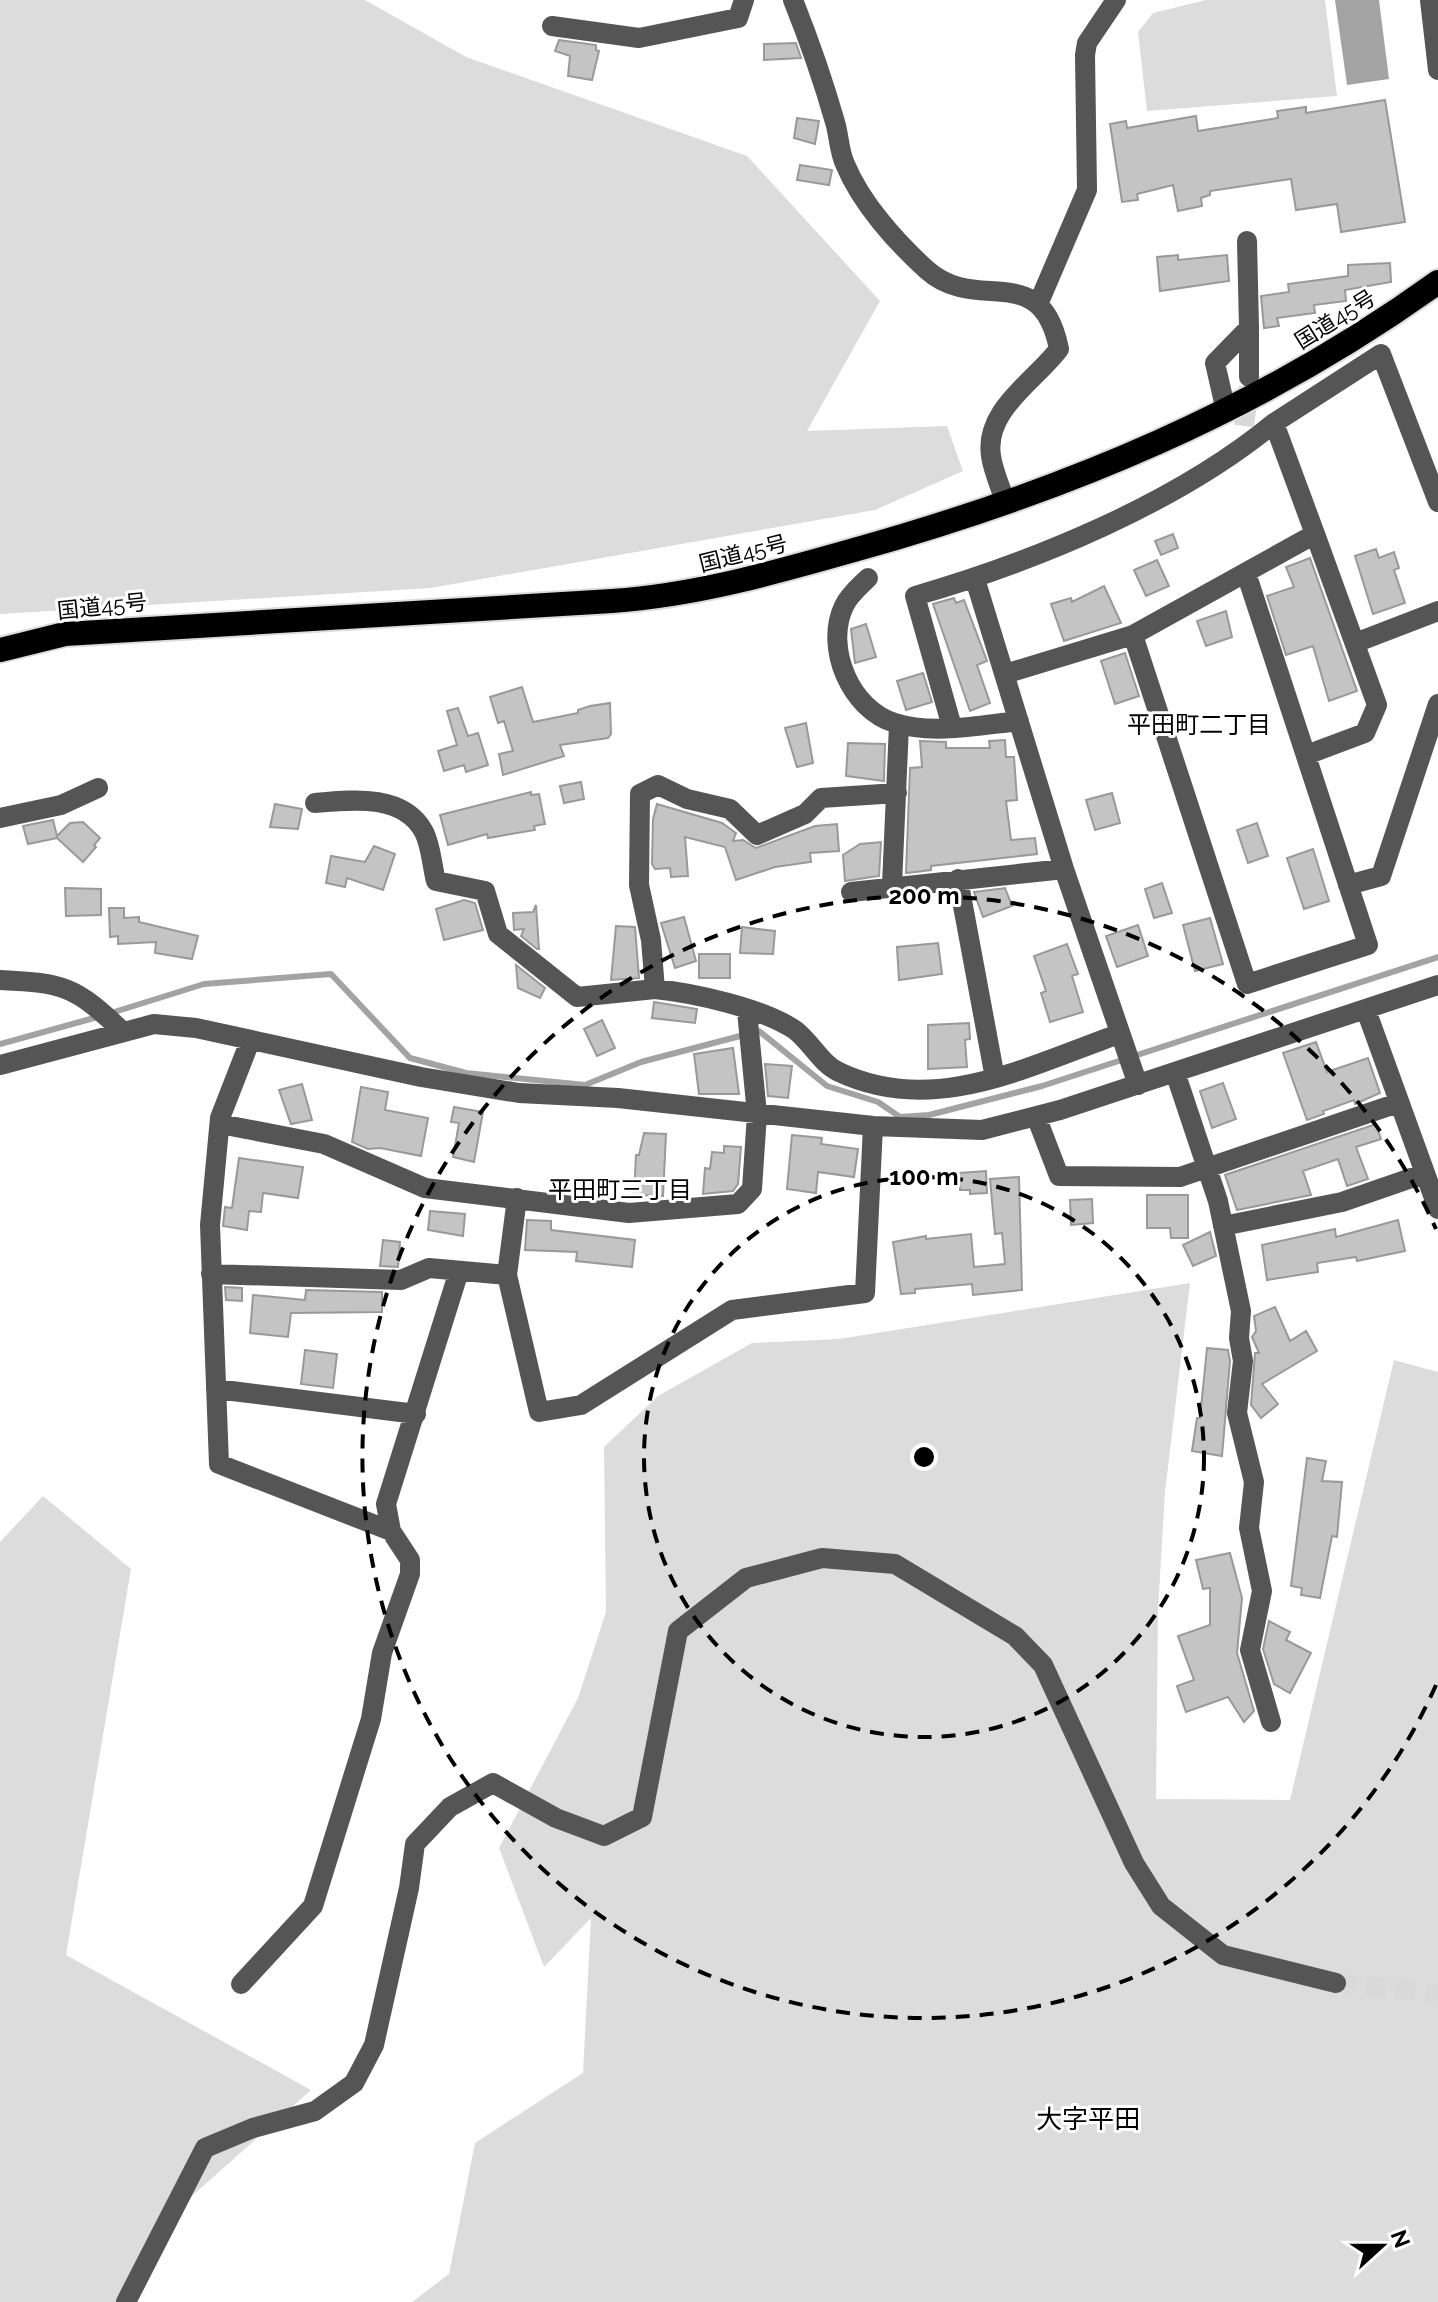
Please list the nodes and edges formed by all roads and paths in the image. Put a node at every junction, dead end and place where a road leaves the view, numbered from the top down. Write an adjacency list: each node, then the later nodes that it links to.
1 (744, 0): 5 (street)
2 (793, 0): 9 (street)
3 (1116, 0): 9 (street)
4 (1430, 0): 6 (street)
5 (552, 26)
6 (1438, 70)
7 (1247, 241): 10 (street)
8 (1438, 282): 12 (highway, 国道45号)
9 (1039, 302): 16 (street)
10 (1249, 328): 11 (street); 12 (street)
11 (1249, 377)
12 (1235, 419): 14 (street); 16 (highway, 国道45号)
13 (1274, 423): 14 (street); 15 (street); 17 (street)
14 (1244, 448): 20 (street)
15 (1438, 502)
16 (1006, 504): 24 (highway, 国道45号)
17 (1315, 534): 18 (street); 23 (street)
18 (1246, 573): 22 (street); 30 (street)
19 (868, 578): 28 (street)
20 (975, 579): 25 (street); 29 (street)
21 (1438, 611): 23 (street)
22 (1133, 635): 25 (street); 38 (street)
23 (1355, 643): 30 (street)
24 (0, 650)
25 (1005, 674): 27 (street)
26 (1438, 704): 38 (street)
27 (1019, 721): 29 (street); 35 (street)
28 (899, 725): 29 (street); 32 (street)
29 (952, 727)
30 (1306, 755): 38 (street)
31 (98, 788): 34 (street)
32 (897, 793): 37 (street); 42 (street)
33 (315, 803): 42 (street)
34 (0, 818)
35 (1064, 869): 36 (street); 47 (street)
36 (958, 879): 37 (street); 50 (street)
37 (892, 885): 39 (street)
38 (1348, 885)
39 (851, 892)
40 (0, 980): 45 (street)
41 (1438, 985): 43 (street)
42 (655, 989): 44 (street)
43 (1366, 1010): 49 (street); 51 (street)
44 (749, 1025): 50 (street); 52 (street)
45 (118, 1027): 46 (street); 48 (street)
46 (250, 1041): 52 (street); 54 (street)
47 (1128, 1059): 49 (street); 50 (street); 53 (street)
48 (0, 1065)
49 (1175, 1072): 56 (street)
50 (995, 1078)
51 (1398, 1103): 56 (street); 57 (street)
52 (757, 1114): 55 (street); 58 (street)
53 (1036, 1116): 55 (street); 56 (street)
54 (220, 1124): 58 (street); 62 (street)
55 (873, 1126): 63 (street)
56 (1208, 1169): 60 (street)
57 (1423, 1174): 59 (street); 60 (street)
58 (517, 1198): 63 (street)
59 (1438, 1209)
60 (1223, 1226): 67 (street)
61 (459, 1271): 62 (street); 63 (street); 65 (street)
62 (211, 1274): 64 (street)
63 (507, 1275)
64 (216, 1389): 65 (street); 66 (street)
65 (416, 1414): 66 (street)
66 (391, 1531): 69 (street)
67 (1271, 1722)
68 (1336, 1983): 70 (street)
69 (241, 1984)
70 (126, 2302)

